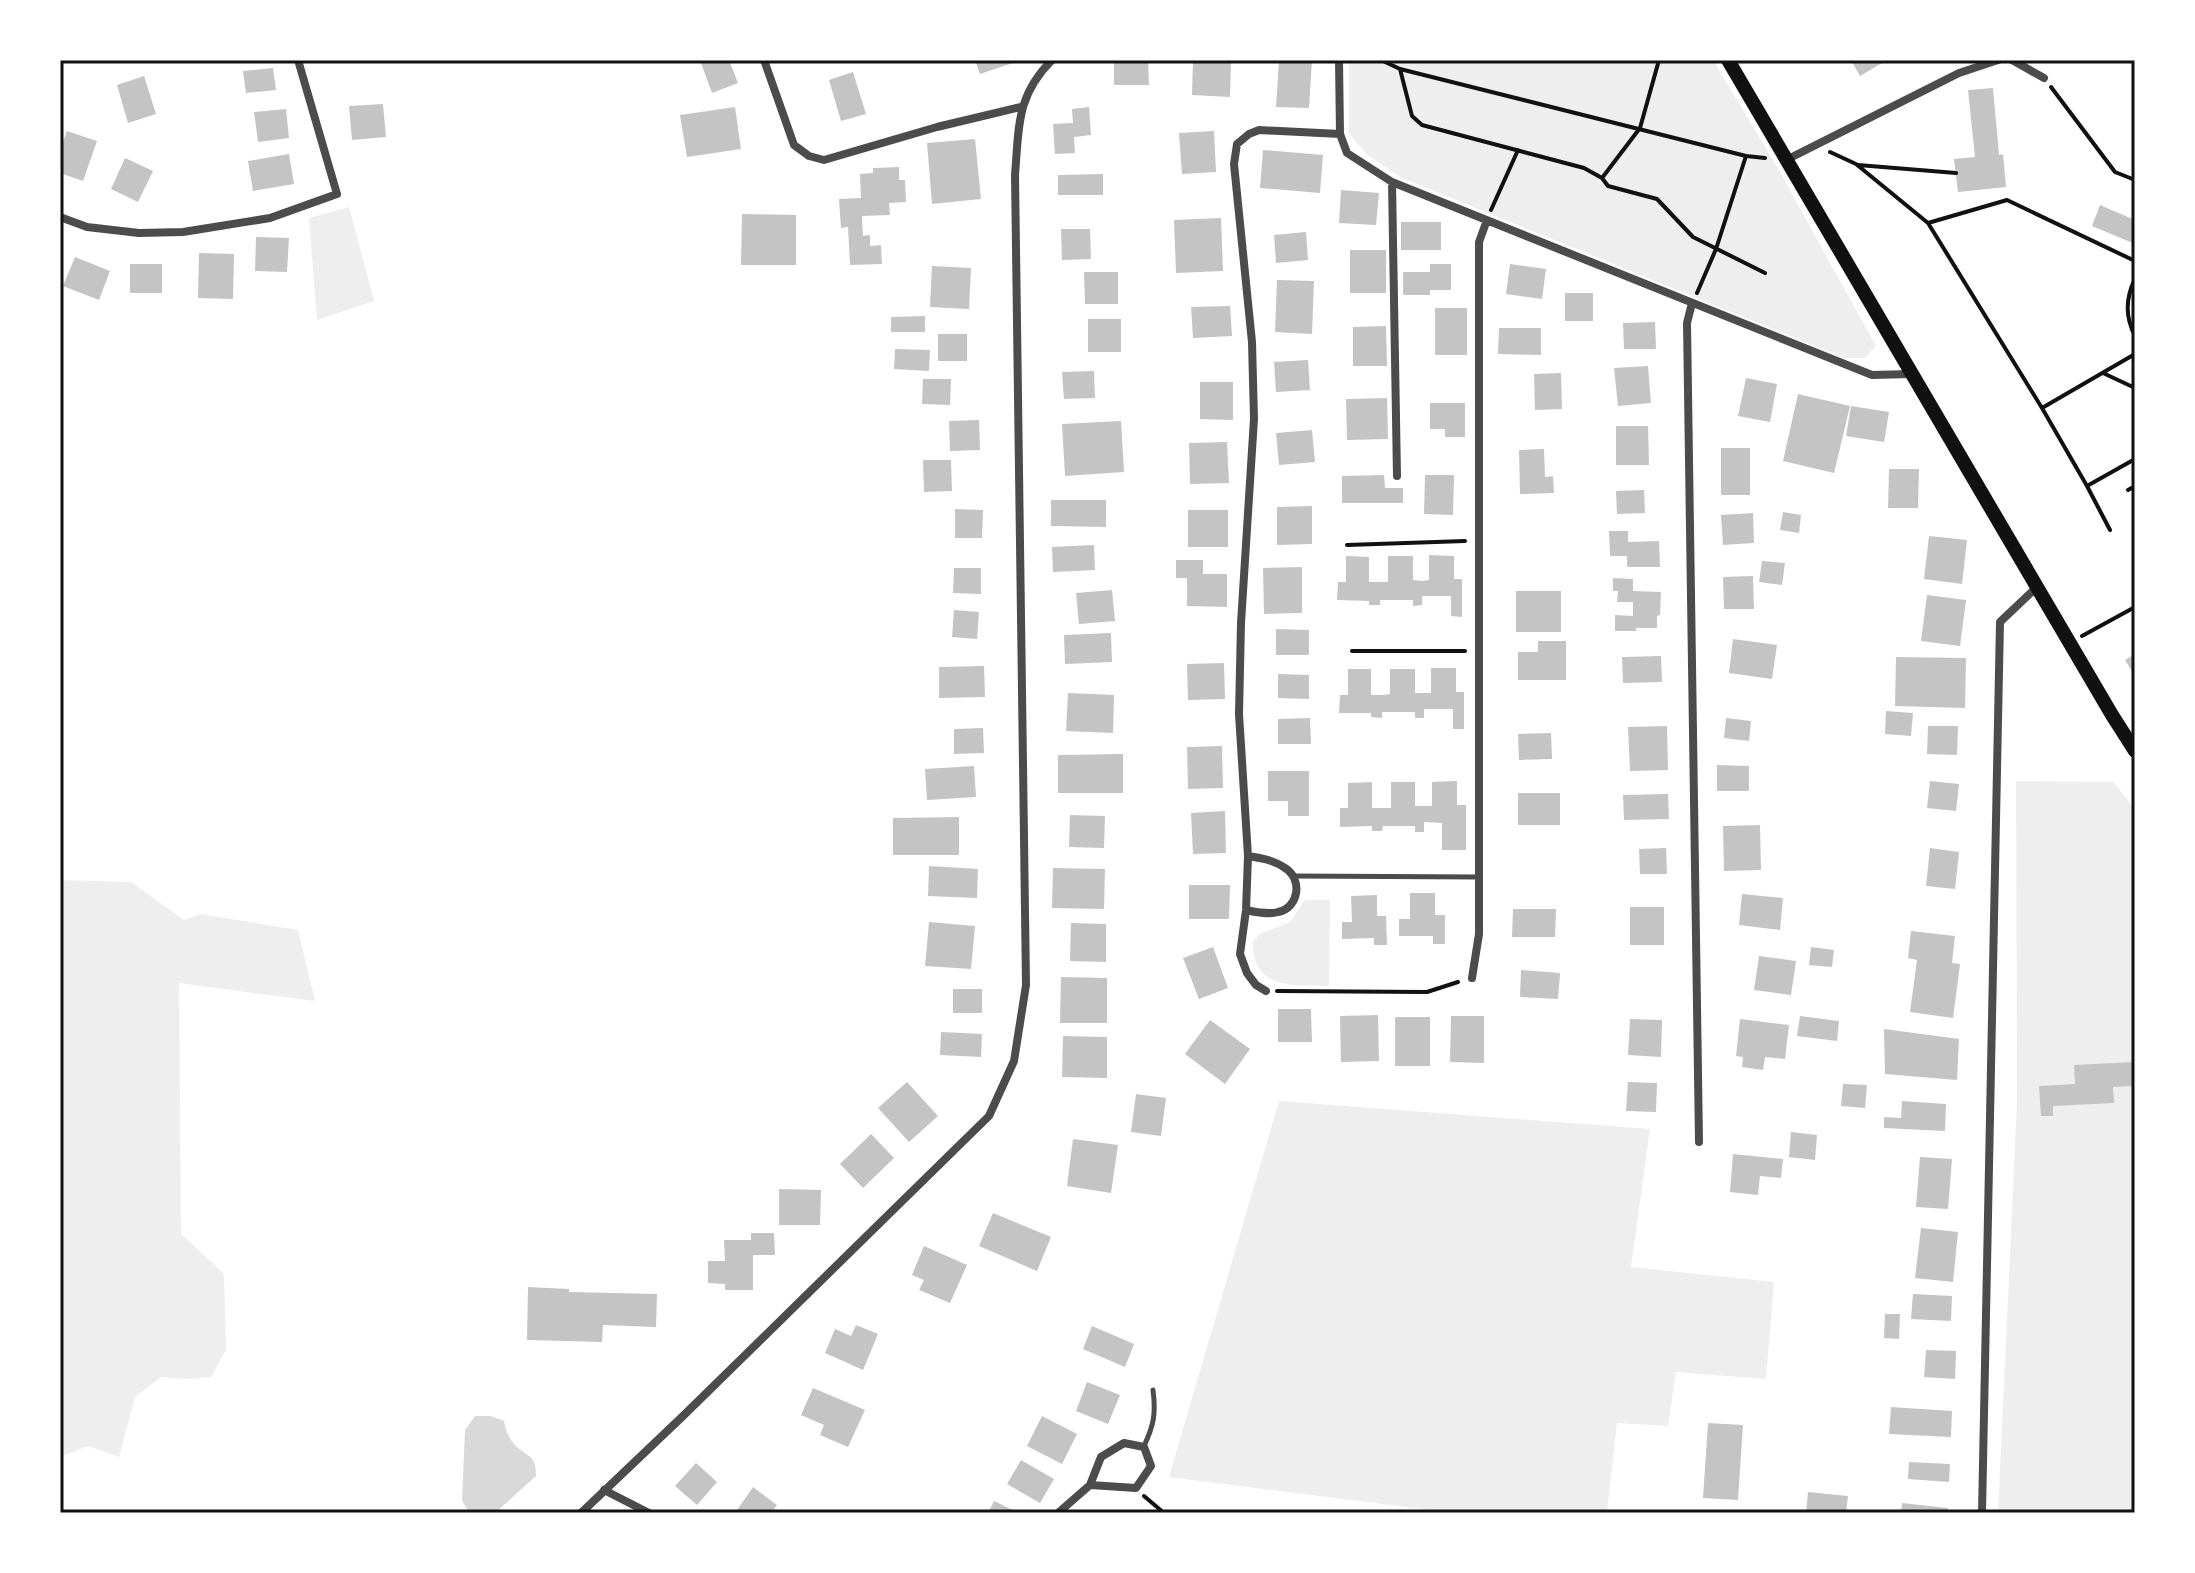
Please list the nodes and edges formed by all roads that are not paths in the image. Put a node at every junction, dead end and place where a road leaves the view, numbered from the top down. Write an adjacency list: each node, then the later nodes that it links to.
1 (298, 60): 13 (street)
2 (764, 60): 9 (street)
3 (1052, 60): 9 (street)
4 (1339, 60): 10 (street)
5 (1728, 60): 11 (main road)
6 (1998, 60): 11 (street)
7 (2012, 60): 8 (street)
8 (2044, 78)
9 (1021, 107): 30 (street)
10 (1340, 134): 12 (street); 20 (street)
11 (1786, 160): 16 (main road)
12 (1392, 182): 14 (street); 17 (street)
13 (60, 217)
14 (1487, 220): 15 (street); 22 (street)
15 (1692, 303): 16 (street); 26 (street)
16 (1912, 374): 18 (main road)
17 (1397, 476)
18 (2037, 587): 19 (main road); 34 (street)
19 (2135, 751)
20 (1248, 856): 21 (street); 23 (street)
21 (1292, 876): 22 (lane); 23 (street)
22 (1479, 877): 24 (street)
23 (1246, 910): 25 (street)
24 (1472, 978)
25 (1266, 991)
26 (1699, 1142)
27 (1153, 1390): 28 (lane)
28 (1144, 1447): 29 (street); 29 (street)
29 (1090, 1485): 33 (street)
30 (604, 1490): 31 (street); 32 (street)
31 (581, 1513)
32 (649, 1513)
33 (1058, 1513)
34 (1982, 1513)

